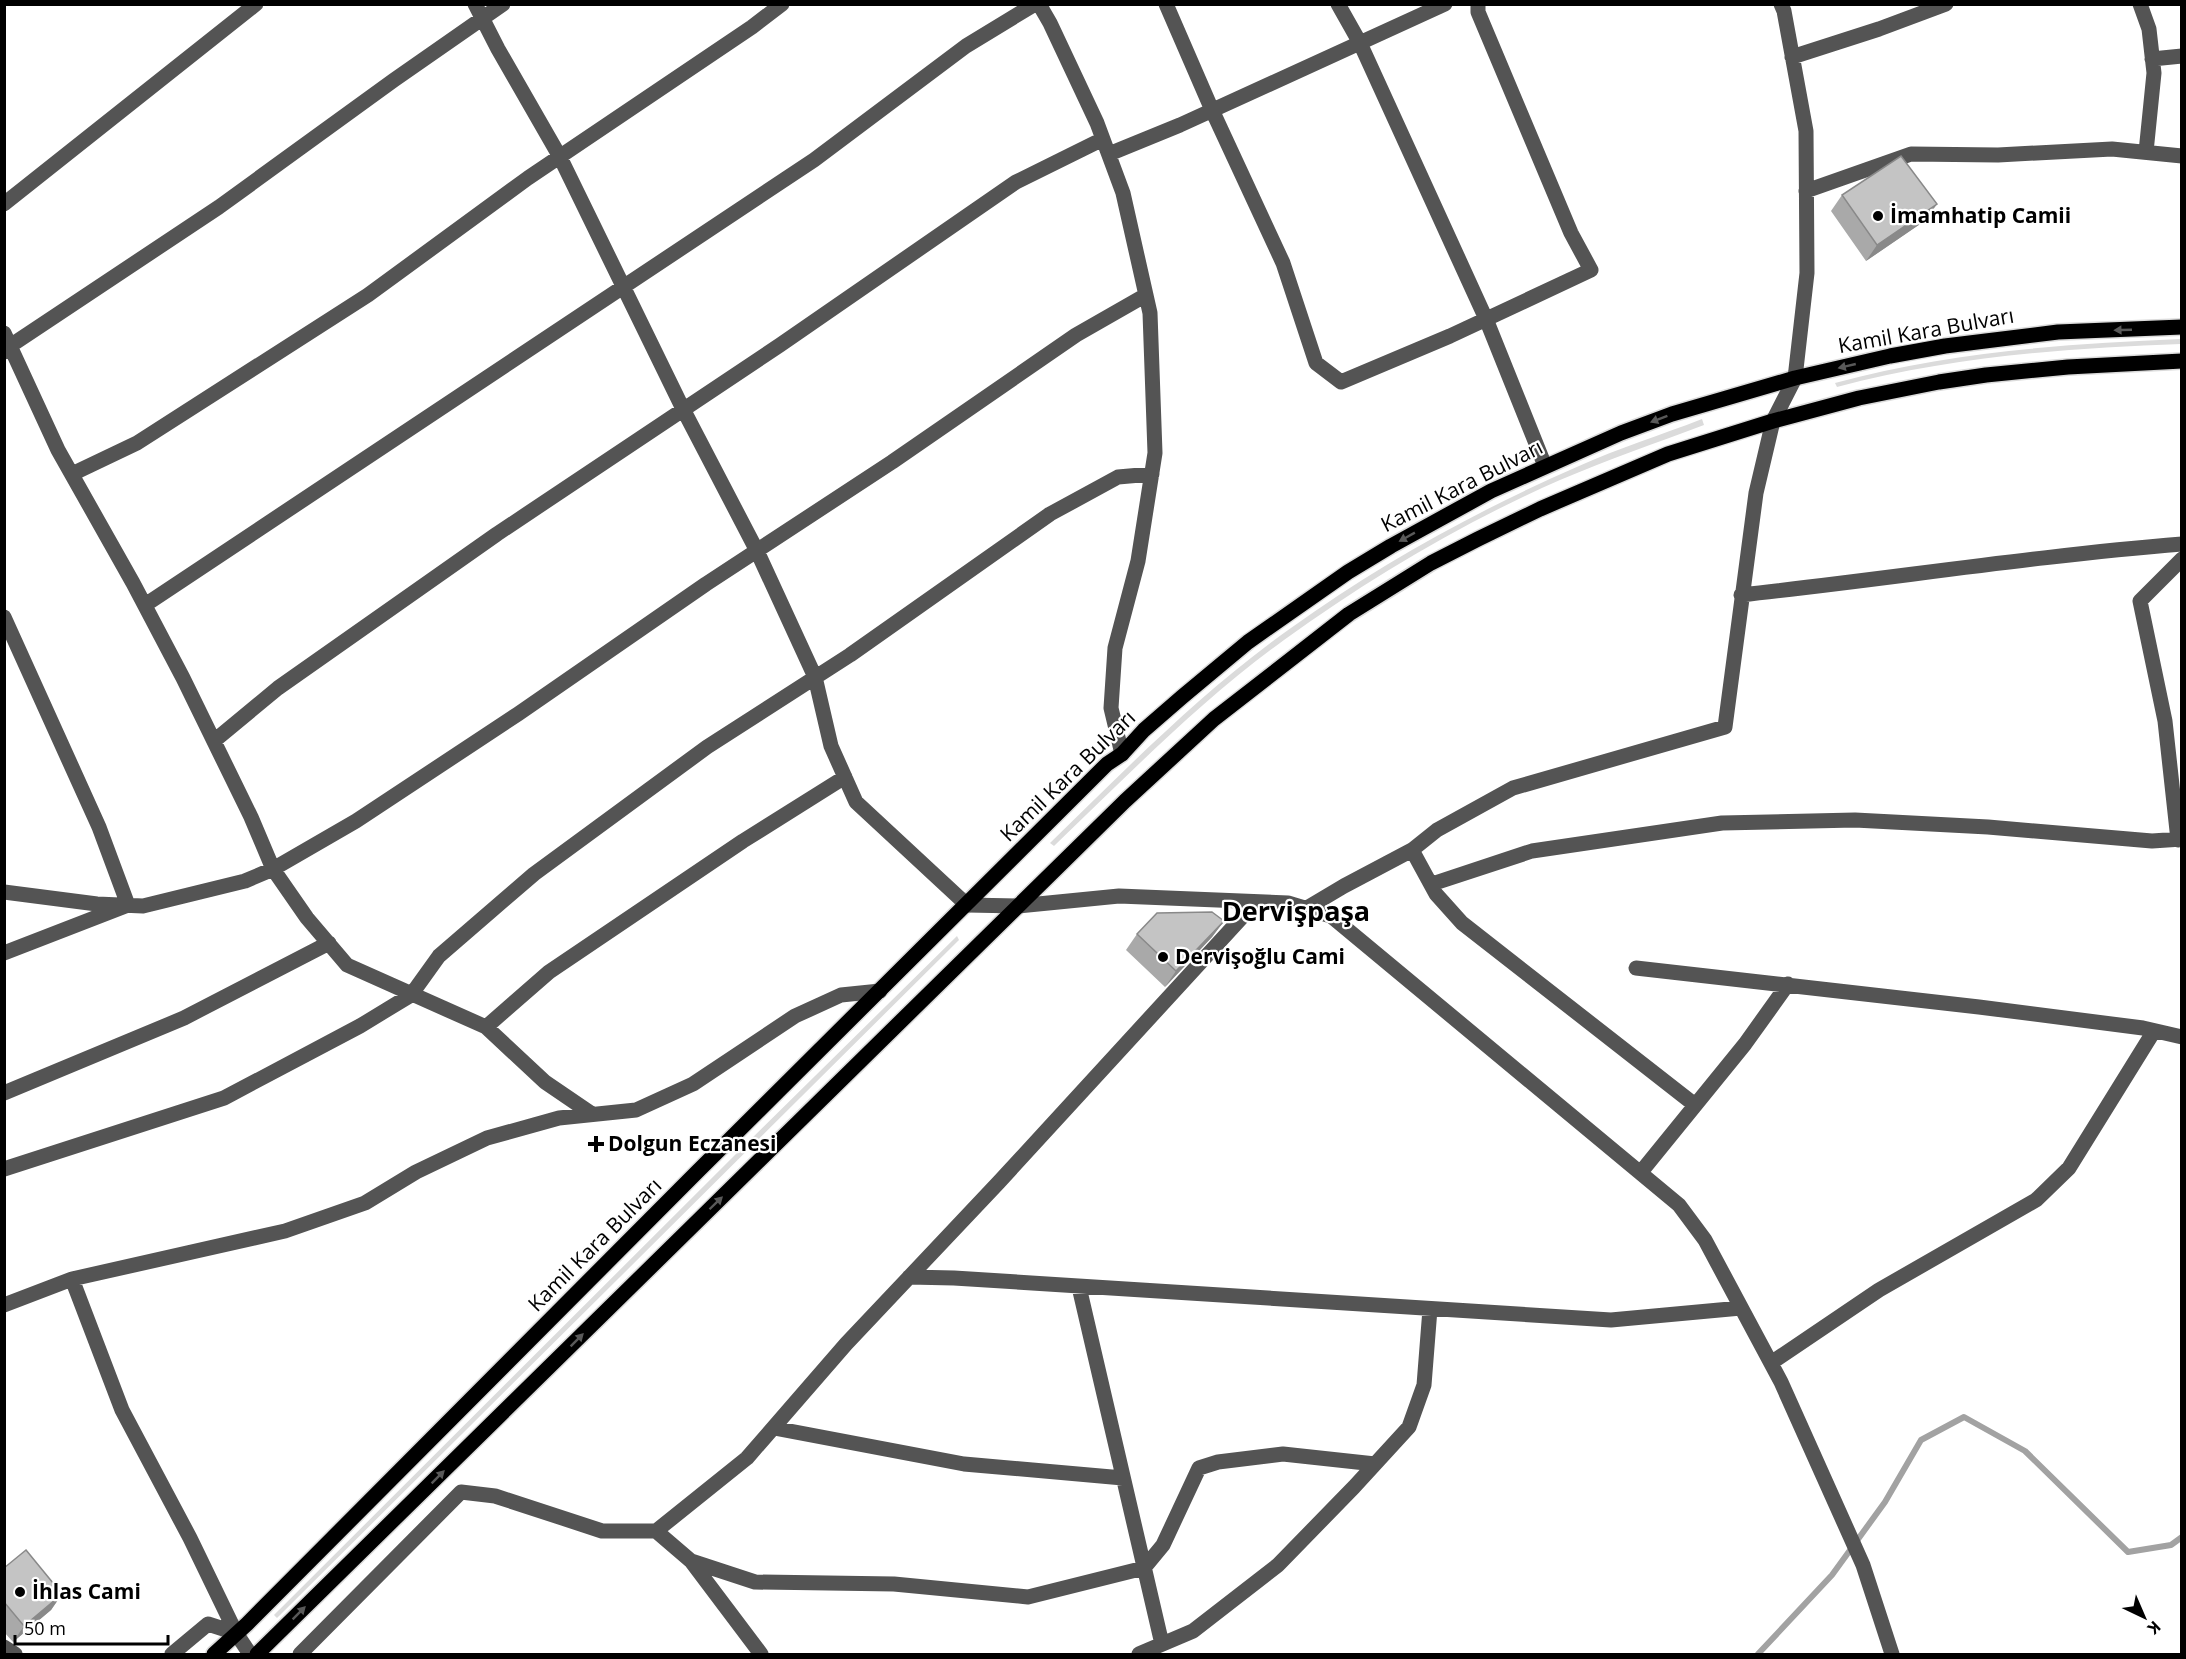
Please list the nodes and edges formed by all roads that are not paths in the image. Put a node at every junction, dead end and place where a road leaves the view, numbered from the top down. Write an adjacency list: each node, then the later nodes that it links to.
1 (256, 4): 24 (street)
2 (503, 4): 12 (street)
3 (782, 4): 22 (street)
4 (1037, 4): 18 (street); 25 (street)
5 (1166, 4): 17 (street)
6 (1338, 4): 13 (street)
7 (1445, 4): 13 (street)
8 (1478, 4): 27 (street)
9 (1781, 4): 15 (street)
10 (1946, 4): 15 (street)
11 (2140, 4): 16 (street)
12 (479, 11): 22 (street); 29 (street)
13 (1360, 44): 17 (street); 27 (street)
14 (2181, 56): 16 (street)
15 (1792, 57): 23 (street)
16 (2152, 59): 19 (street)
17 (1212, 110): 20 (street); 27 (street)
18 (1103, 139): 20 (street); 32 (street)
19 (2146, 152): 21 (street); 23 (street)
20 (1109, 154): 26 (street)
21 (2181, 156)
22 (560, 157): 25 (street); 35 (street)
23 (1806, 191): 31 (street)
24 (4, 204)
25 (622, 286): 32 (street); 41 (street)
26 (1146, 295): 36 (street); 38 (street)
27 (1486, 319): 34 (street)
28 (2181, 327): 31 (main road, Kamil Kara Bulvarı, one-way to 31)
29 (6, 344): 35 (street)
30 (2181, 362): 33 (main road)
31 (1795, 378): 33 (street); 34 (main road, Kamil Kara Bulvarı, one-way to 34)
32 (683, 409): 38 (street); 44 (street)
33 (1773, 421): 40 (street); 55 (main road)
34 (1545, 466): 45 (main road, Kamil Kara Bulvarı, one-way to 45)
35 (72, 474): 41 (street)
36 (1152, 474): 43 (street); 45 (street)
37 (2181, 544): 40 (street)
38 (757, 551): 43 (street); 49 (street)
39 (2181, 559): 47 (street)
40 (1741, 595): 48 (street)
41 (145, 605): 44 (street)
42 (4, 617): 54 (street)
43 (815, 677): 46 (street); 62 (street)
44 (214, 741): 49 (street)
45 (1122, 754): 53 (main road, Kamil Kara Bulvarı)
46 (845, 777): 53 (street); 63 (street)
47 (2180, 839): 50 (street)
48 (1412, 850): 50 (street); 56 (street)
49 (273, 869): 54 (street); 57 (street)
50 (1431, 884): 67 (street)
51 (4, 892): 54 (street)
52 (1257, 902): 55 (street); 56 (street); 71 (street)
53 (968, 904): 55 (street); 61 (main road, Kamil Kara Bulvarı)
54 (128, 905): 58 (street)
55 (1018, 906): 91 (main road, one-way to 55)
56 (1307, 908): 70 (street)
57 (329, 944): 62 (street); 66 (street)
58 (4, 953)
59 (1636, 968): 60 (street)
60 (1788, 984): 64 (street); 67 (street)
61 (880, 991): 68 (street); 84 (main road, Kamil Kara Bulvarı)
62 (411, 995): 63 (street); 69 (street)
63 (486, 1027): 68 (street)
64 (2154, 1030): 65 (street); 77 (street)
65 (2181, 1037)
66 (4, 1093)
67 (1695, 1106): 70 (street)
68 (592, 1114): 72 (street)
69 (4, 1169)
70 (1641, 1172): 75 (street)
71 (909, 1277): 73 (street); 78 (street)
72 (72, 1279): 74 (street); 84 (street)
73 (1079, 1287): 76 (street); 80 (street)
74 (4, 1305)
75 (1741, 1308): 76 (street); 77 (street)
76 (1430, 1309): 79 (street)
77 (1771, 1363): 95 (street)
78 (774, 1428): 80 (street); 81 (street)
79 (1375, 1464): 83 (street); 85 (street)
80 (1124, 1478): 83 (street)
81 (656, 1532): 82 (street); 92 (street)
82 (691, 1561): 83 (street); 93 (street)
83 (1144, 1568): 85 (street)
84 (236, 1633): 88 (street); 89 (main road, Kamil Kara Bulvarı); 90 (street)
85 (1162, 1644): 94 (street)
86 (4, 1647): 87 (street)
87 (15, 1654)
88 (172, 1654)
89 (213, 1654)
90 (250, 1654)
91 (257, 1654)
92 (300, 1654)
93 (761, 1654)
94 (1139, 1654)
95 (1892, 1654)

